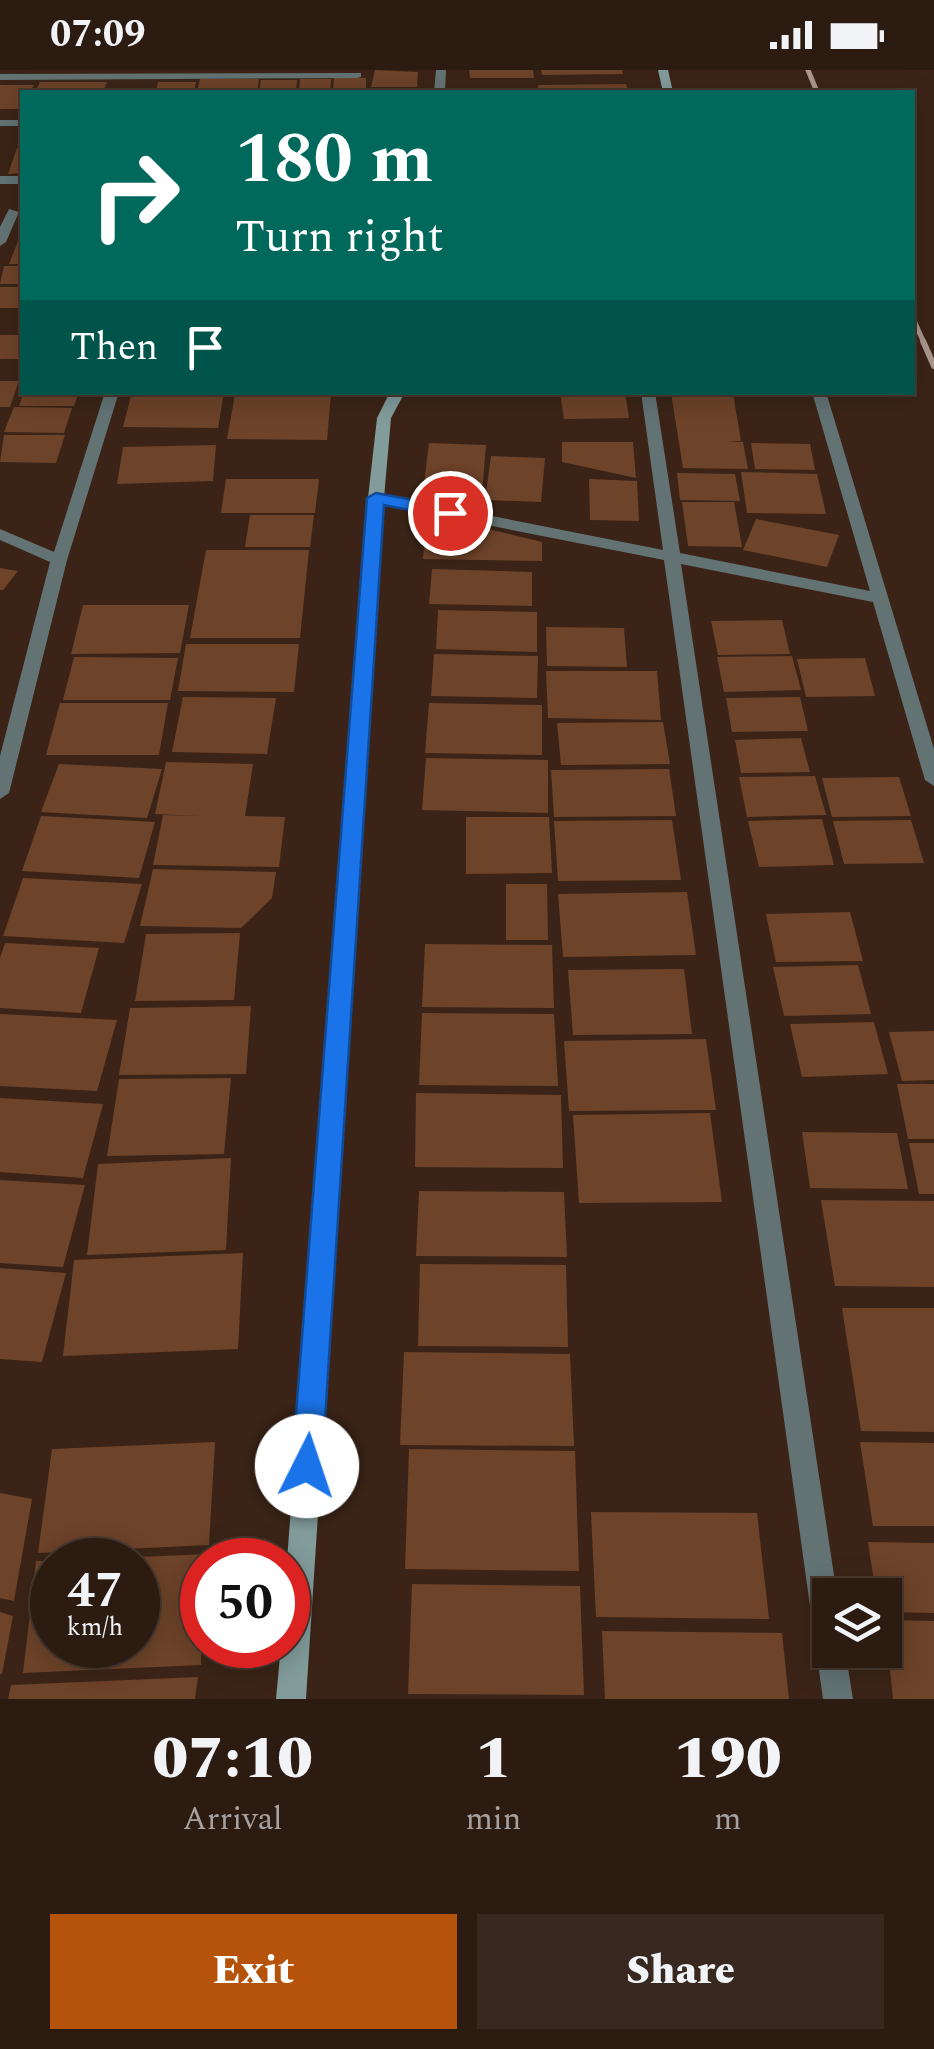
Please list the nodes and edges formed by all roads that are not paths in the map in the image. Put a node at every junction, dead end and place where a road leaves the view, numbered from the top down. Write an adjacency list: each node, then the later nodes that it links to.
1 (138, 73): 2 (street); 3 (street)
2 (357, 75)
3 (0, 76)
4 (13, 212): 5 (street)
5 (0, 242)
6 (111, 395): 13 (street)
7 (396, 395): 10 (main road)
8 (648, 395): 12 (street)
9 (820, 395): 14 (street)
10 (376, 498): 12 (street); 20 (main road)
11 (0, 534): 13 (street)
12 (672, 556): 14 (street); 18 (street)
13 (60, 560): 15 (street)
14 (880, 598): 16 (street)
15 (6, 741): 17 (street)
16 (934, 780)
17 (0, 793)
18 (821, 1578)
19 (834, 1668): 21 (street)
20 (291, 1699)
21 (838, 1699)

